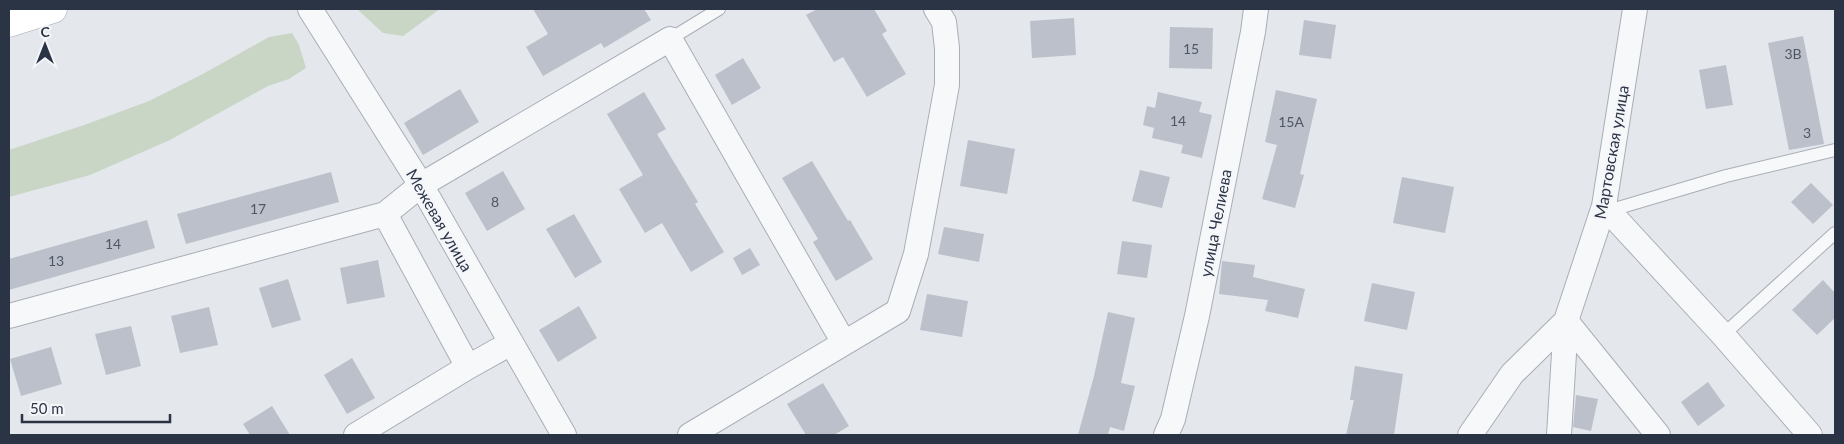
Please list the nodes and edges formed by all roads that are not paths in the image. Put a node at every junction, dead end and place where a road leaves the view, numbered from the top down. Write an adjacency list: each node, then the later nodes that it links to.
1 (53, 9): 7 (main road)
2 (310, 9): 10 (street, Межевая улица)
3 (718, 9): 8 (lane)
4 (936, 9): 18 (street)
5 (1256, 9): 23 (street, улица Челиева)
6 (1635, 9): 11 (street, Мартовская улица)
7 (9, 23)
8 (670, 39): 10 (street); 18 (street)
9 (1835, 150): 11 (lane)
10 (421, 185): 12 (street); 17 (street, Межевая улица)
11 (1606, 208): 15 (street, Мартовская улица); 16 (street)
12 (385, 214): 14 (street); 19 (street)
13 (1835, 233): 16 (lane)
14 (9, 316)
15 (1566, 321): 24 (street); 25 (street); 26 (street)
16 (1723, 335): 27 (street)
17 (511, 343): 19 (street); 21 (street, Межевая улица)
18 (844, 343): 22 (street)
19 (468, 367): 20 (street)
20 (356, 435)
21 (564, 435)
22 (690, 435)
23 (1166, 435)
24 (1470, 435)
25 (1559, 435)
26 (1658, 435)
27 (1810, 435)

